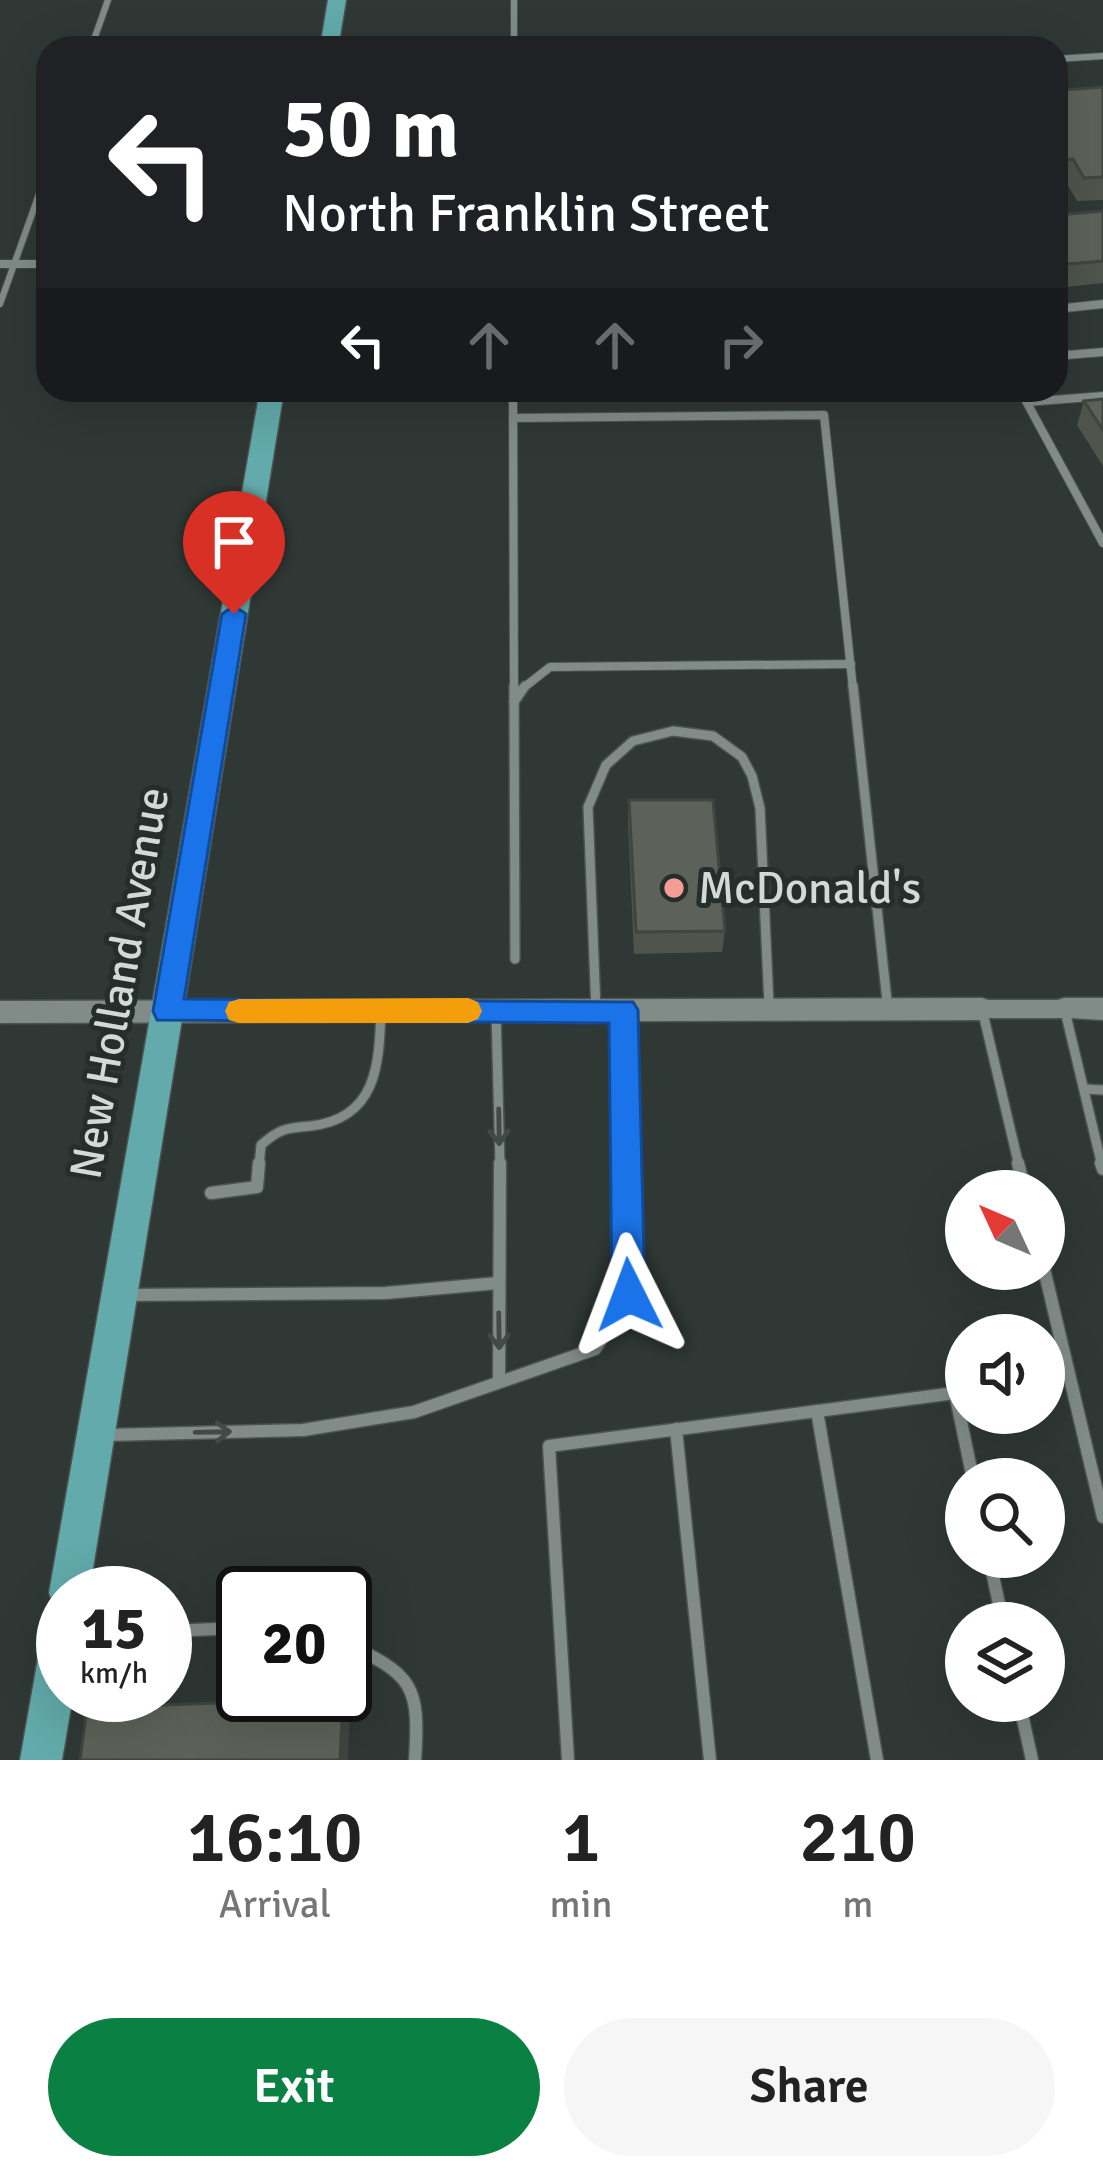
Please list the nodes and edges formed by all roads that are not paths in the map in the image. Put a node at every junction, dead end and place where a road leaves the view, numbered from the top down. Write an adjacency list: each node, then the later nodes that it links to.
1 (108, 0): 4 (lane)
2 (337, 0): 5 (main road)
3 (514, 0): 6 (lane)
4 (95, 36)
5 (331, 36)
6 (514, 36)
7 (1103, 56): 8 (lane)
8 (1068, 58)
9 (36, 203): 11 (lane)
10 (0, 264): 11 (street)
11 (14, 264): 12 (street); 13 (lane)
12 (36, 264)
13 (0, 304)
14 (1103, 304): 15 (lane)
15 (1068, 308)
16 (1103, 352): 17 (lane)
17 (1068, 355)
18 (1103, 396): 19 (lane)
19 (1068, 399)
20 (270, 402): 34 (main road, New Holland Avenue)
21 (513, 402): 23 (lane)
22 (1027, 402): 24 (lane)
23 (513, 418): 25 (lane); 26 (lane)
24 (1103, 543)
25 (850, 664): 26 (lane); 32 (lane)
26 (514, 702): 27 (lane)
27 (514, 959)
28 (1064, 1009): 29 (main road); 33 (street); 38 (lane)
29 (1103, 1009)
30 (496, 1010): 31 (main road); 35 (main road); 43 (lane, one-way to 43)
31 (609, 1010): 36 (main road); 36 (lane); 46 (lane)
32 (888, 1010): 33 (main road); 36 (main road)
33 (982, 1010): 41 (lane)
34 (167, 1011): 35 (main road); 37 (main road); 45 (main road, New Holland Avenue)
35 (381, 1011): 42 (lane)
36 (770, 1011)
37 (0, 1012)
38 (1085, 1088): 39 (lane); 40 (lane)
39 (1103, 1090)
40 (1103, 1169)
41 (1020, 1170)
42 (211, 1193)
43 (498, 1282): 45 (lane); 46 (lane, one-way to 46)
44 (1049, 1290): 51 (lane)
45 (119, 1295): 49 (main road, New Holland Avenue)
46 (499, 1380): 49 (lane, one-way to 46)
47 (818, 1411): 48 (lane); 50 (lane); 60 (lane)
48 (676, 1429): 58 (lane); 59 (lane)
49 (96, 1435): 52 (main road, New Holland Avenue)
50 (969, 1458)
51 (1103, 1517)
52 (74, 1566)
53 (372, 1656): 57 (lane)
54 (48, 1722): 56 (main road)
55 (1024, 1722): 61 (lane)
56 (41, 1760)
57 (415, 1760)
58 (568, 1760)
59 (710, 1760)
60 (877, 1760)
61 (1032, 1760)

